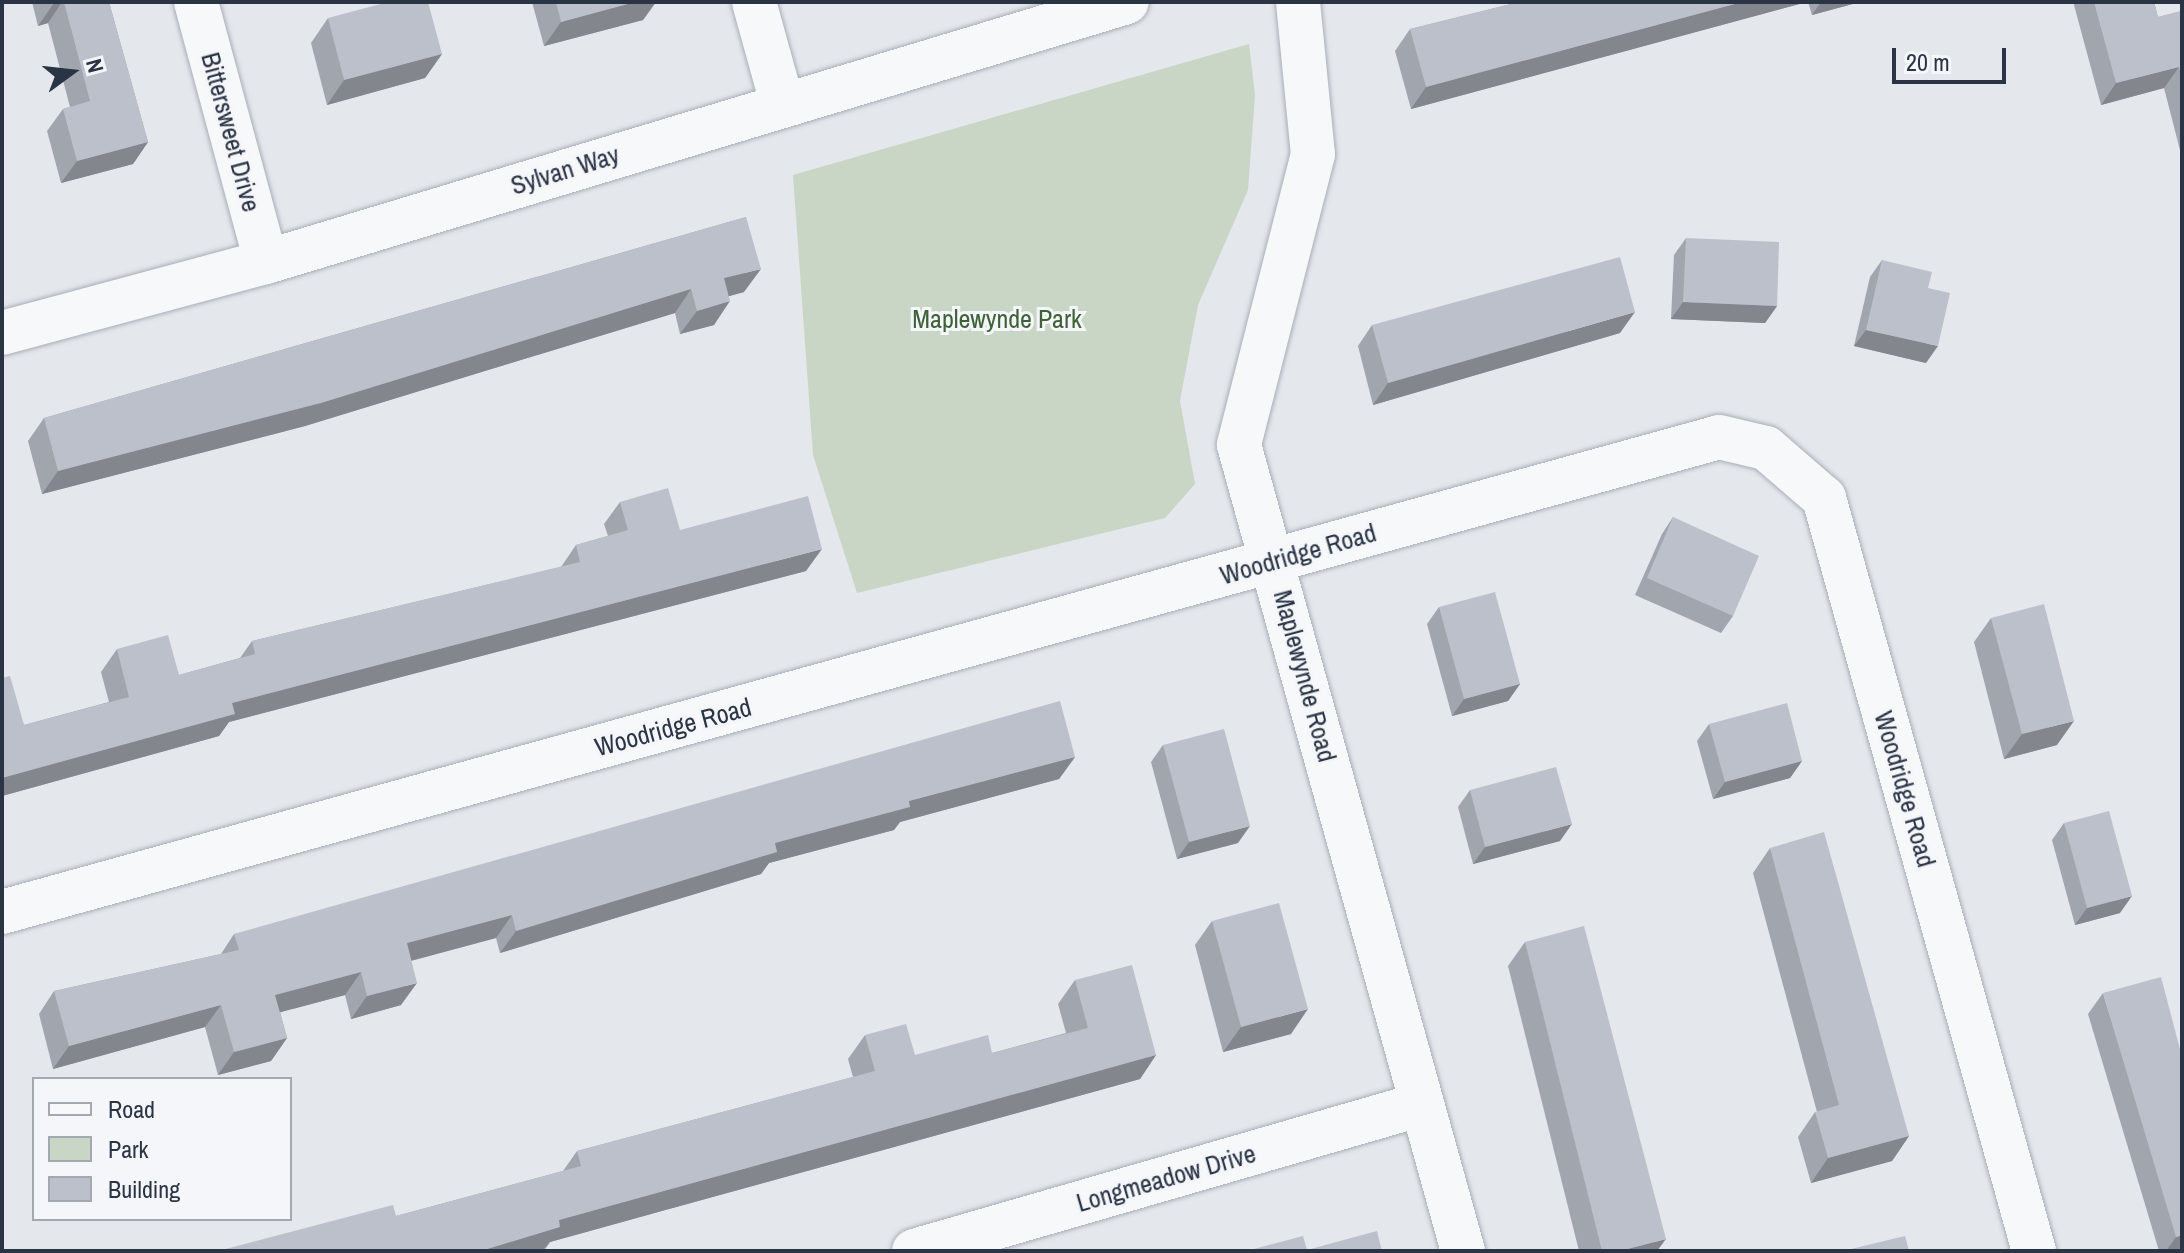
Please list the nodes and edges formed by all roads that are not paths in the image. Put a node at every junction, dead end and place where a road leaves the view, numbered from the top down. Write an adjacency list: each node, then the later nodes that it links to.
1 (196, 2): 6 (street, Bittersweet Drive)
2 (754, 2): 5 (street)
3 (1127, 2): 5 (street, Sylvan Way)
4 (1298, 2): 8 (street, Maplewynde Road)
5 (782, 103): 6 (street, Sylvan Way)
6 (266, 262): 7 (street, Sylvan Way)
7 (2, 333)
8 (1274, 561): 9 (street, Woodridge Road); 10 (street, Maplewynde Road); 13 (street, Woodridge Road)
9 (2, 912)
10 (1419, 1105): 11 (street, Longmeadow Drive); 12 (street, Maplewynde Road)
11 (914, 1251)
12 (1463, 1251)
13 (2034, 1251)

